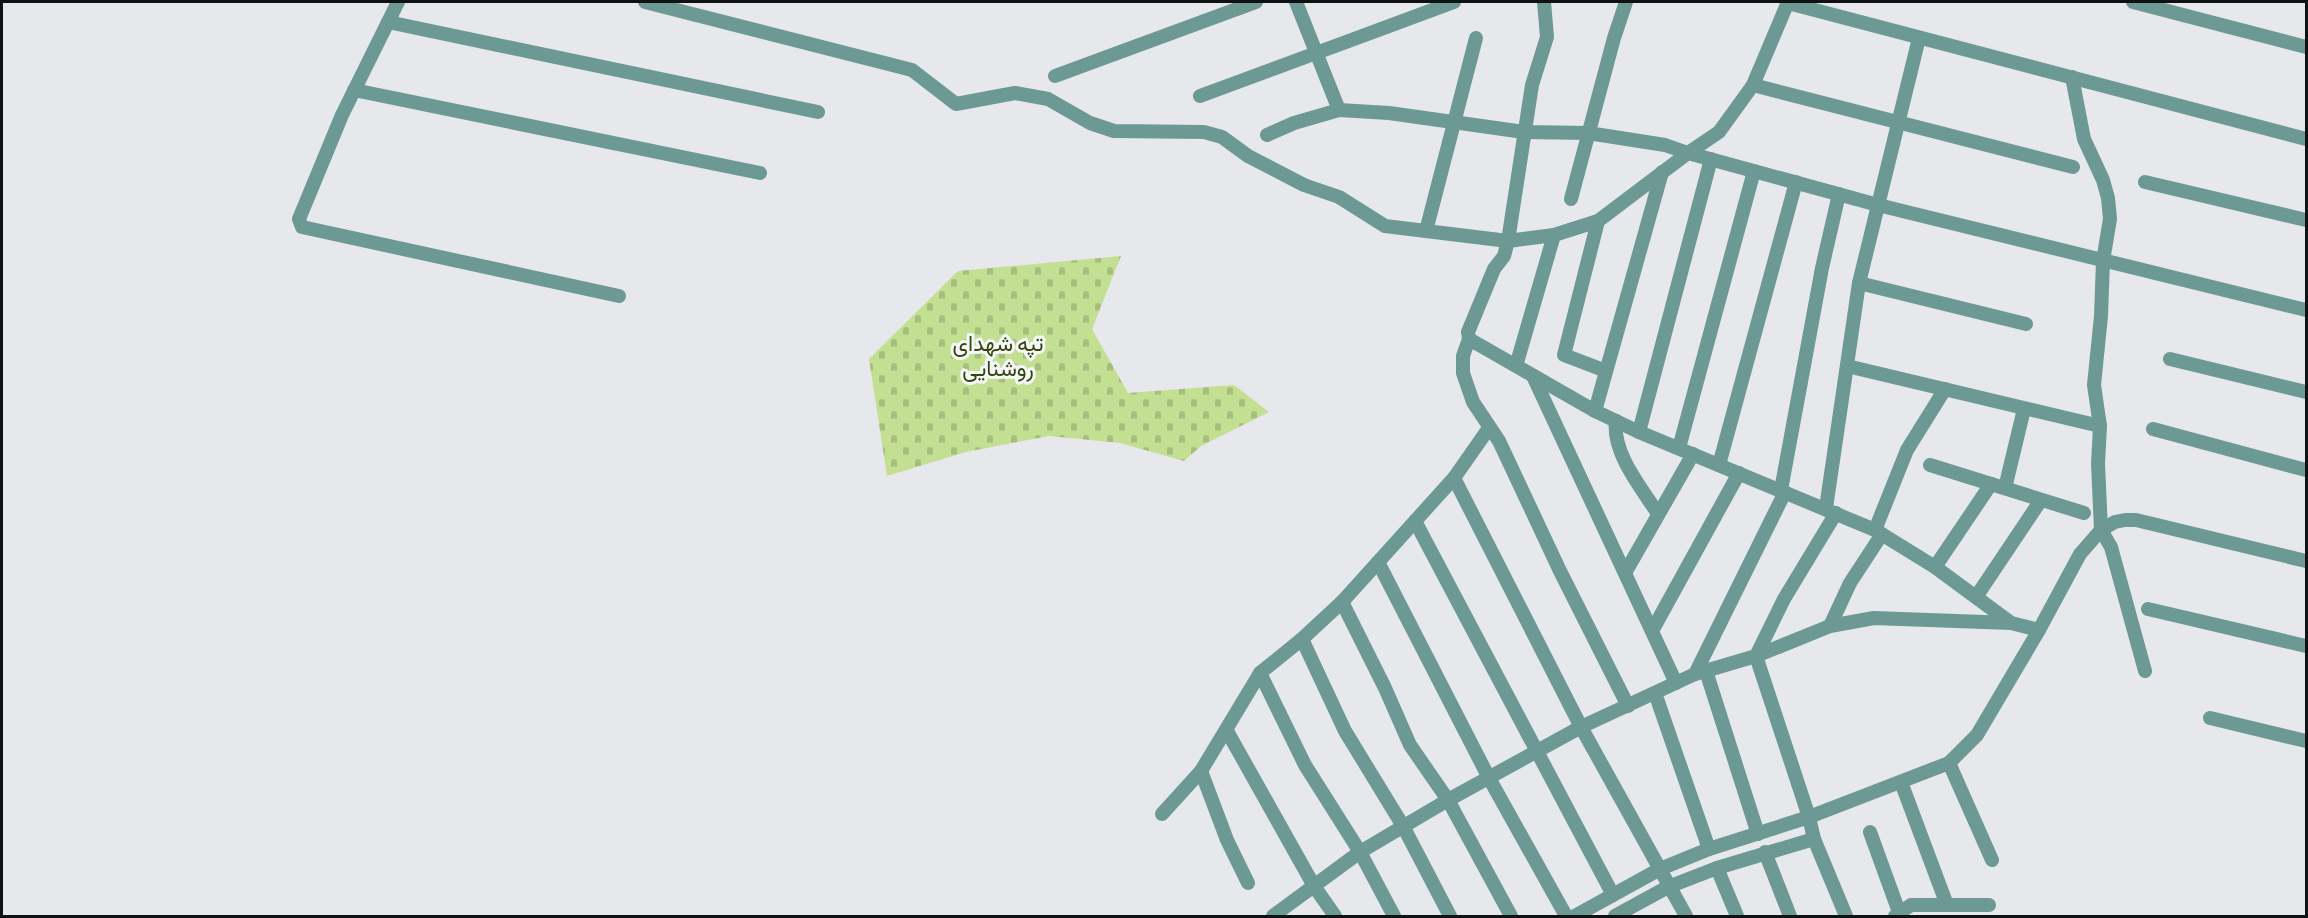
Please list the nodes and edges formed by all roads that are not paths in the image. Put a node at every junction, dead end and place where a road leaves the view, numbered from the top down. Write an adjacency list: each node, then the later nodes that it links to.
1 (398, 2): 10 (street)
2 (645, 2): 41 (street)
3 (1256, 2): 15 (street)
4 (1296, 2): 14 (street)
5 (1454, 2): 14 (street)
6 (1544, 2): 24 (street)
7 (1626, 2): 25 (street)
8 (1788, 2): 12 (street); 17 (street)
9 (2133, 2): 13 (street)
10 (388, 22): 18 (street); 21 (street)
11 (1476, 38): 22 (street)
12 (1919, 38): 16 (street); 23 (street)
13 (2307, 47)
14 (1315, 53): 19 (street); 20 (street)
15 (1055, 75)
16 (2072, 77): 27 (street); 44 (street)
17 (1753, 85): 23 (street); 28 (street)
18 (354, 90): 33 (street); 46 (street)
19 (1200, 96)
20 (1339, 110): 22 (street); 26 (street)
21 (818, 112)
22 (1455, 122): 24 (street); 41 (street)
23 (1898, 123): 30 (street); 38 (street)
24 (1524, 132): 25 (street); 43 (street)
25 (1588, 133): 28 (street); 37 (street)
26 (1267, 135)
27 (2307, 138)
28 (1688, 153): 29 (street); 32 (street)
29 (1711, 159): 31 (street); 63 (street)
30 (2073, 167)
31 (1754, 171): 34 (street); 64 (street)
32 (1662, 172): 40 (street); 53 (street)
33 (760, 173)
34 (1796, 182): 36 (street); 66 (street)
35 (2145, 182): 39 (street)
36 (1839, 194): 38 (street); 72 (street)
37 (1571, 199)
38 (1878, 205): 44 (street); 45 (street)
39 (2307, 220)
40 (1598, 221): 42 (street); 53 (street)
41 (1426, 231): 43 (street)
42 (1554, 235): 43 (street); 51 (street)
43 (1508, 241): 49 (street)
44 (2096, 259): 47 (street); 60 (street)
45 (1859, 283): 48 (street); 52 (street)
46 (619, 296)
47 (2307, 310)
48 (2026, 324)
49 (1468, 339): 51 (street); 61 (street)
50 (2169, 359): 56 (street)
51 (1516, 366): 54 (street)
52 (1847, 366): 55 (street); 74 (street)
53 (1606, 371): 58 (street)
54 (1533, 376): 58 (street); 83 (street)
55 (1945, 389): 57 (street); 79 (street)
56 (2307, 392)
57 (2024, 409): 60 (street); 71 (street)
58 (1595, 411): 59 (street)
59 (1616, 421): 63 (street); 76 (street)
60 (2100, 426): 78 (street)
61 (1489, 428): 70 (street); 99 (street)
62 (2153, 429): 68 (street)
63 (1639, 432): 64 (street)
64 (1679, 448): 65 (street)
65 (1693, 454): 66 (street); 76 (street)
66 (1719, 465): 69 (street)
67 (1930, 465): 71 (street)
68 (2307, 470)
69 (1739, 472): 72 (street); 90 (street)
70 (1454, 478): 77 (street); 101 (street)
71 (1998, 486): 73 (street); 82 (street)
72 (1783, 491): 74 (street); 96 (street)
73 (2041, 500): 75 (street); 84 (street)
74 (1831, 511): 79 (street); 93 (street)
75 (2084, 513)
76 (1658, 514): 83 (street)
77 (1415, 521): 81 (street); 104 (street)
78 (2101, 530): 80 (street); 89 (street); 94 (street)
79 (1879, 532): 82 (street); 88 (street)
80 (2307, 561)
81 (1378, 562): 85 (street); 107 (street)
82 (1935, 567): 84 (street)
83 (1625, 573): 90 (street)
84 (1976, 597): 87 (street)
85 (1342, 602): 91 (street); 109 (street)
86 (2148, 609): 92 (street)
87 (2011, 623): 88 (street); 89 (street)
88 (1830, 626): 93 (street)
89 (2039, 630): 105 (street)
90 (1652, 631): 97 (street)
91 (1302, 639): 95 (street); 112 (street)
92 (2307, 646)
93 (1756, 656): 96 (street); 111 (street)
94 (2145, 671)
95 (1260, 673): 102 (street); 117 (street)
96 (1701, 673): 97 (street); 114 (street)
97 (1676, 683): 98 (street)
98 (1655, 693): 99 (street); 116 (street)
99 (1628, 706): 101 (street)
100 (2210, 718): 103 (street)
101 (1581, 727): 104 (street); 121 (street)
102 (1227, 731): 106 (street); 123 (street)
103 (2307, 741)
104 (1537, 751): 107 (street); 125 (street)
105 (1949, 763): 108 (street); 119 (street)
106 (1201, 771): 110 (street); 122 (street)
107 (1489, 778): 109 (street); 135 (street)
108 (1901, 782): 111 (street); 126 (street)
109 (1448, 800): 112 (street); 134 (street)
110 (1162, 814)
111 (1809, 817): 114 (street); 115 (street)
112 (1403, 826): 117 (street); 133 (street)
113 (1870, 832): 129 (street)
114 (1758, 834): 116 (street)
115 (1814, 839): 118 (street); 140 (street)
116 (1709, 849): 121 (street)
117 (1360, 852): 123 (street); 132 (street)
118 (1766, 852): 120 (street); 139 (street)
119 (1992, 860)
120 (1717, 868): 124 (street); 138 (street)
121 (1660, 869): 124 (street); 125 (street)
122 (1248, 883)
123 (1314, 886): 130 (street); 131 (street)
124 (1668, 887): 128 (street); 137 (street)
125 (1613, 895): 136 (street)
126 (1947, 905): 127 (street); 129 (street)
127 (1989, 905)
128 (1624, 914)
129 (1897, 914)
130 (1273, 916)
131 (1335, 916)
132 (1394, 916)
133 (1450, 916)
134 (1511, 916)
135 (1566, 916)
136 (1575, 916)
137 (1686, 916)
138 (1737, 916)
139 (1790, 916)
140 (1846, 916)

